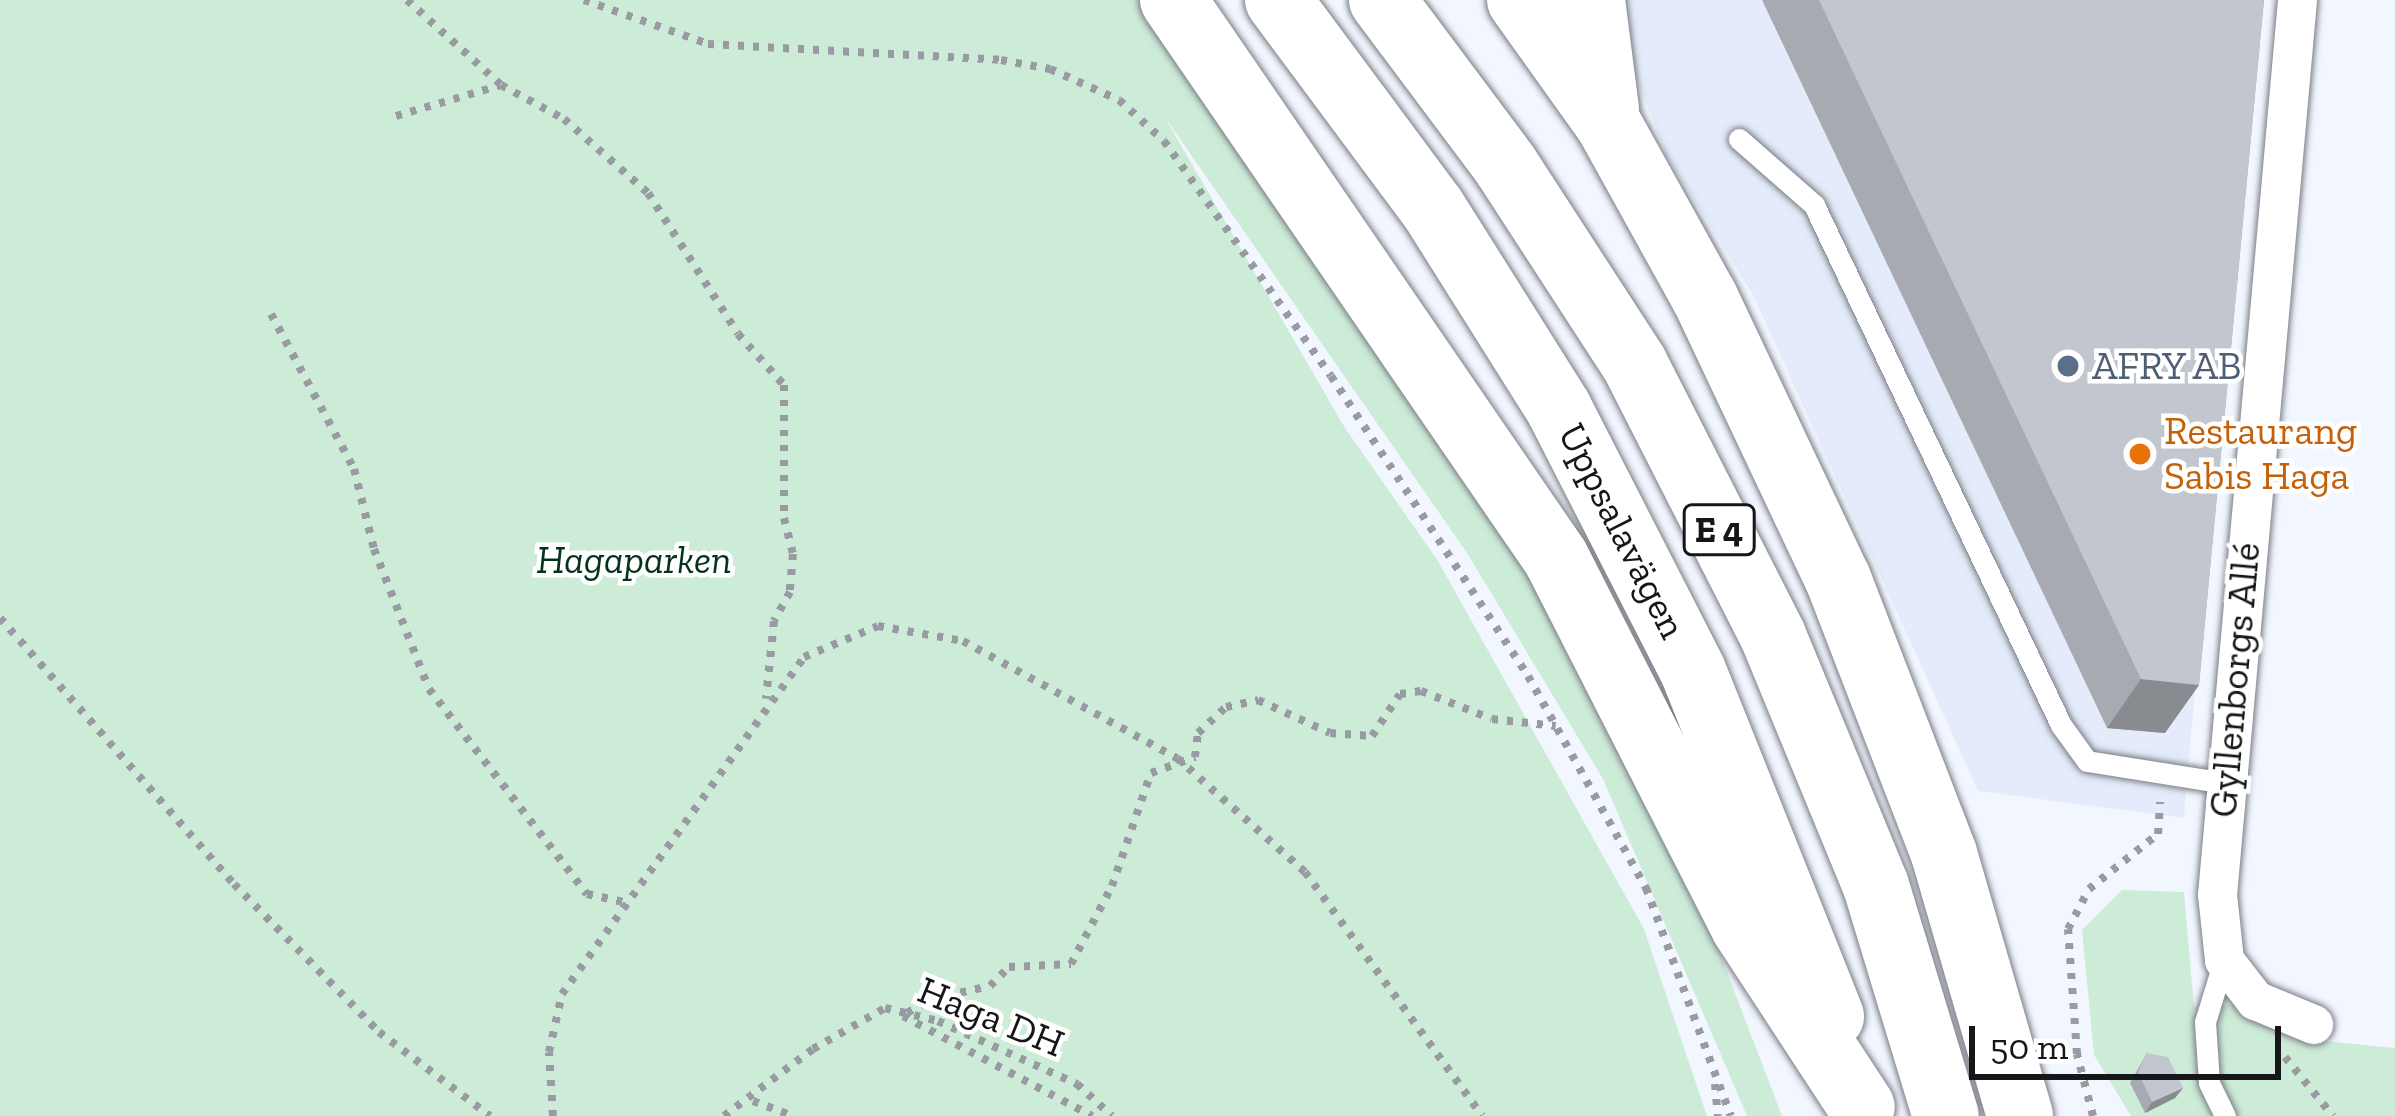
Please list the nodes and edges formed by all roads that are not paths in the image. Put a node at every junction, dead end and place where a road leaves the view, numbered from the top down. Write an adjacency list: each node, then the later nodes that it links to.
1 (1173, 0): 12 (highway)
2 (1278, 0): 12 (highway, Uppsalavägen / E 4)
3 (1382, 0): 13 (highway, E 4)
4 (1520, 0): 7 (highway)
5 (1592, 0): 7 (highway)
6 (2297, 0): 9 (street, Gyllenborgs Allé)
7 (1609, 125): 14 (highway)
8 (1739, 139): 9 (lane)
9 (2226, 783): 10 (street, Gyllenborgs Allé)
10 (2224, 960): 11 (street); 15 (lane)
11 (2313, 1024)
12 (1864, 1112)
13 (1946, 1116)
14 (2020, 1116)
15 (2225, 1116)

